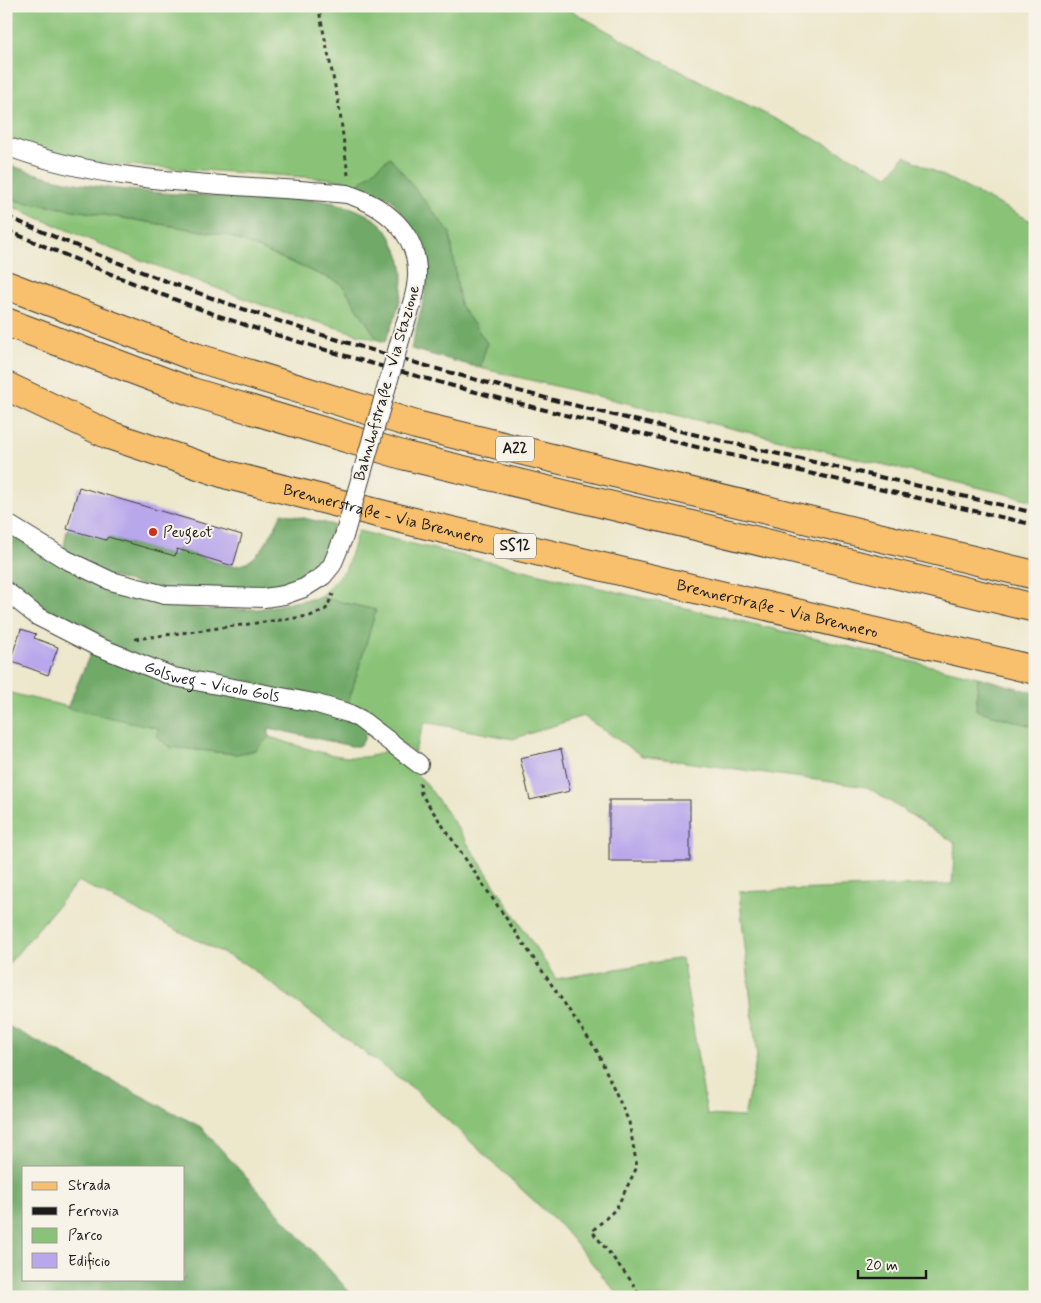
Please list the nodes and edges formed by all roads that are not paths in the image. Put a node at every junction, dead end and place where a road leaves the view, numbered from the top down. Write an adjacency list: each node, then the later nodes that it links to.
1 (6, 146): 5 (street, Bahnhofstraße - Via Stazione, bridge)
2 (6, 285): 6 (main road, A22)
3 (6, 322): 8 (main road, A22)
4 (6, 386): 9 (main road, Brennerstraße - Via Brennero / SS12)
5 (6, 524)
6 (1035, 575)
7 (6, 590): 10 (street, Golsweg - Vicolo Gols)
8 (1035, 608)
9 (1035, 670)
10 (419, 764)

